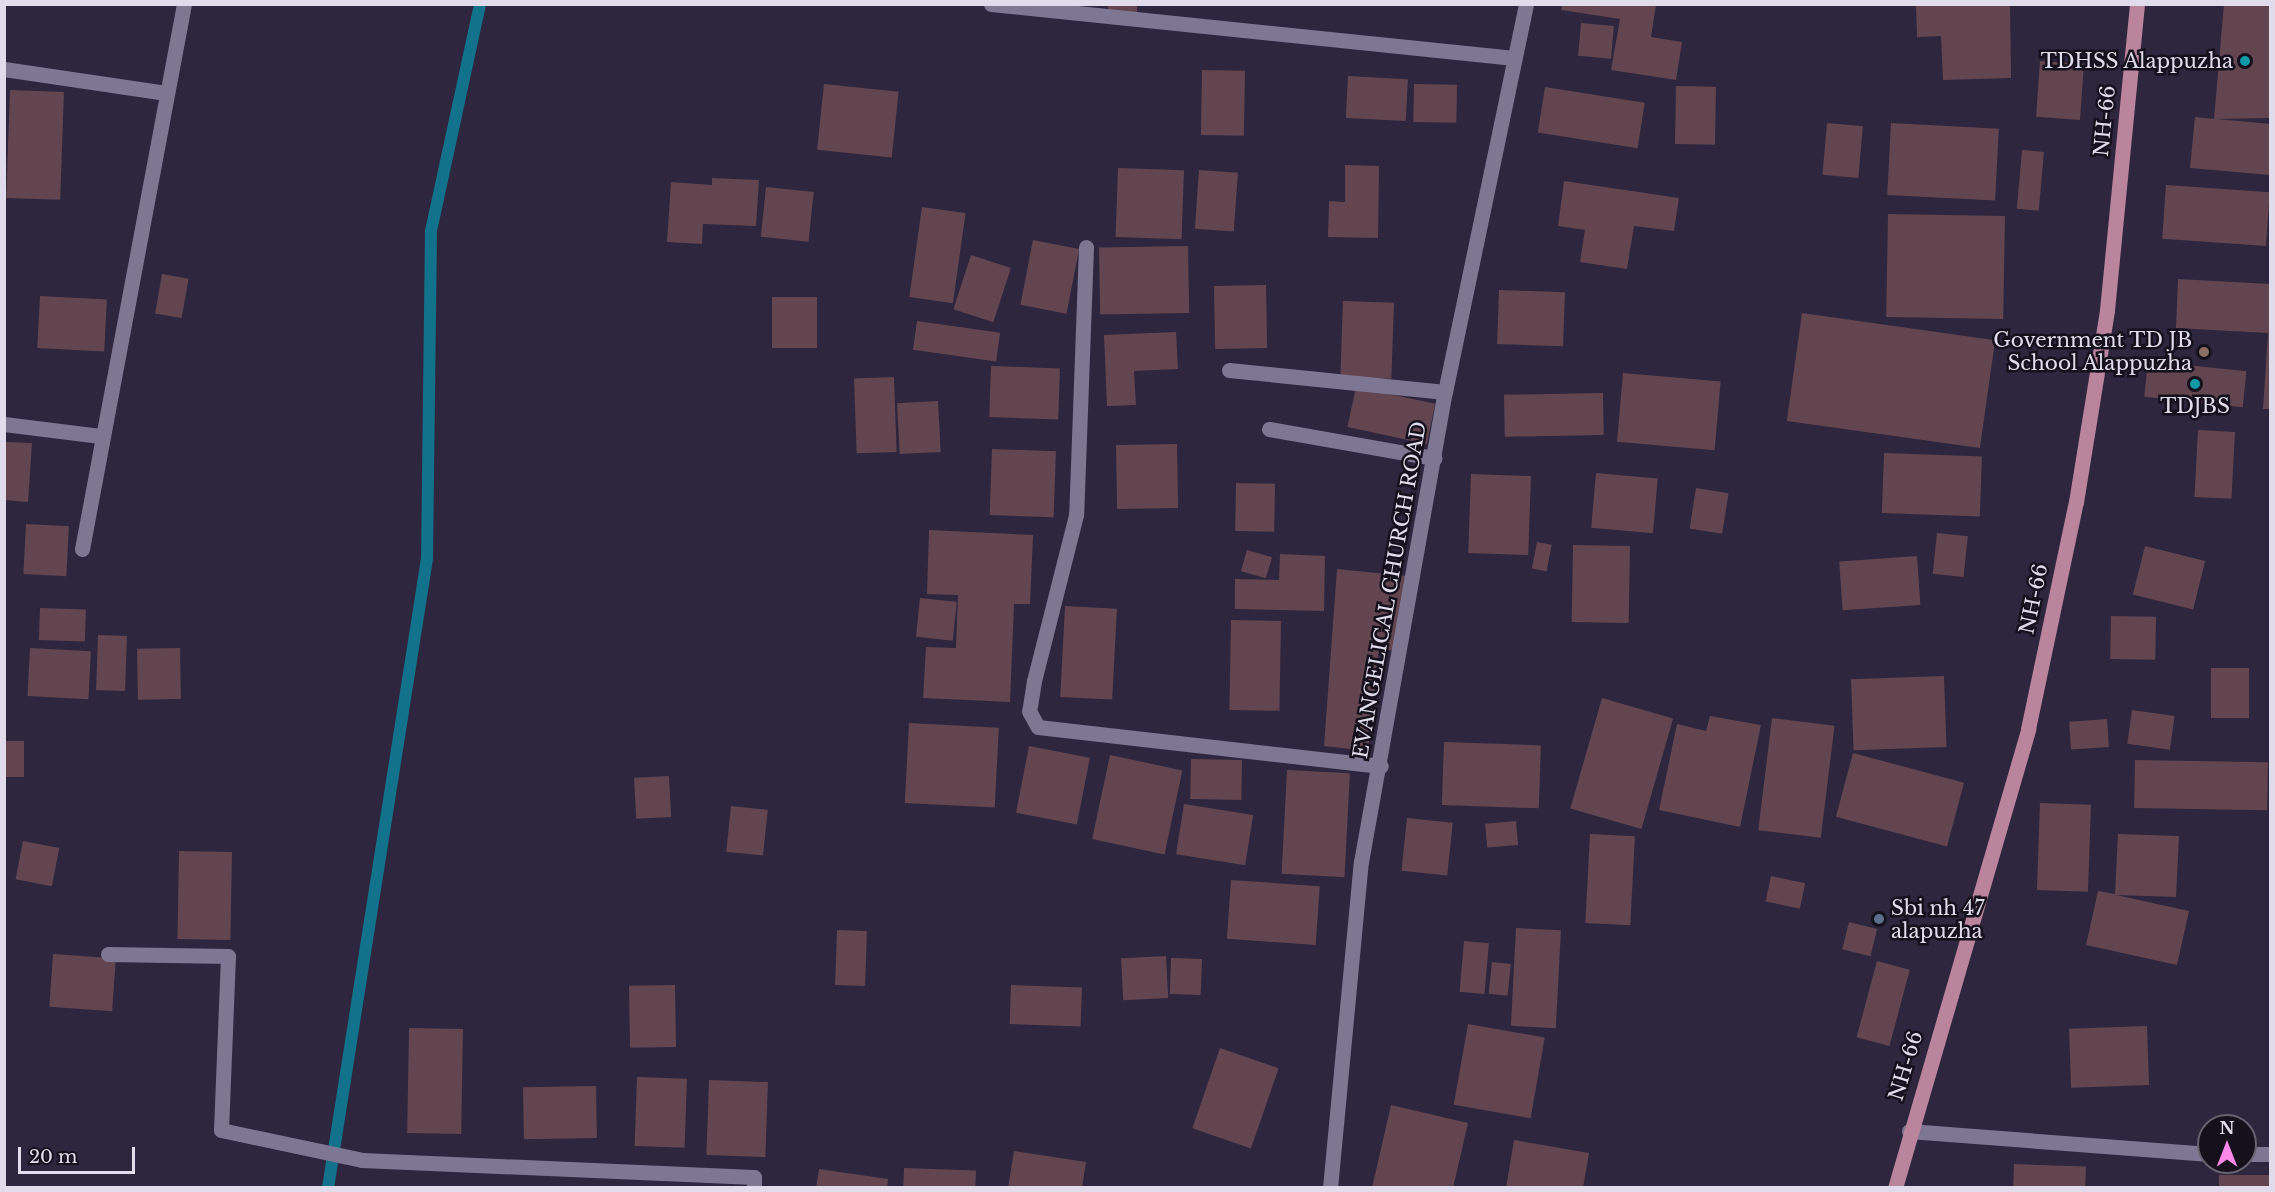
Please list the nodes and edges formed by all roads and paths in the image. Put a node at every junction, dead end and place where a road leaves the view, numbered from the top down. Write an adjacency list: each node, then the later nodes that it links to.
1 (184, 4): 7 (street)
2 (991, 4): 5 (street)
3 (1526, 4): 5 (street, EVANGELICAL CHURCH ROAD)
4 (2137, 4): 18 (main road, NH-66)
5 (1514, 58): 10 (street, EVANGELICAL CHURCH ROAD)
6 (4, 69): 7 (street)
7 (166, 93): 13 (street)
8 (1086, 247): 16 (street)
9 (1229, 370): 10 (street)
10 (1445, 392): 14 (street, EVANGELICAL CHURCH ROAD)
11 (4, 424): 13 (street)
12 (1269, 429): 14 (street)
13 (100, 436): 15 (street)
14 (1434, 458): 16 (street, EVANGELICAL CHURCH ROAD)
15 (82, 549)
16 (1381, 766): 21 (street, EVANGELICAL CHURCH ROAD)
17 (108, 954): 20 (street)
18 (1909, 1131): 19 (street); 22 (main road, NH-66)
19 (2197, 1153)
20 (754, 1188)
21 (1330, 1188)
22 (1895, 1188)

